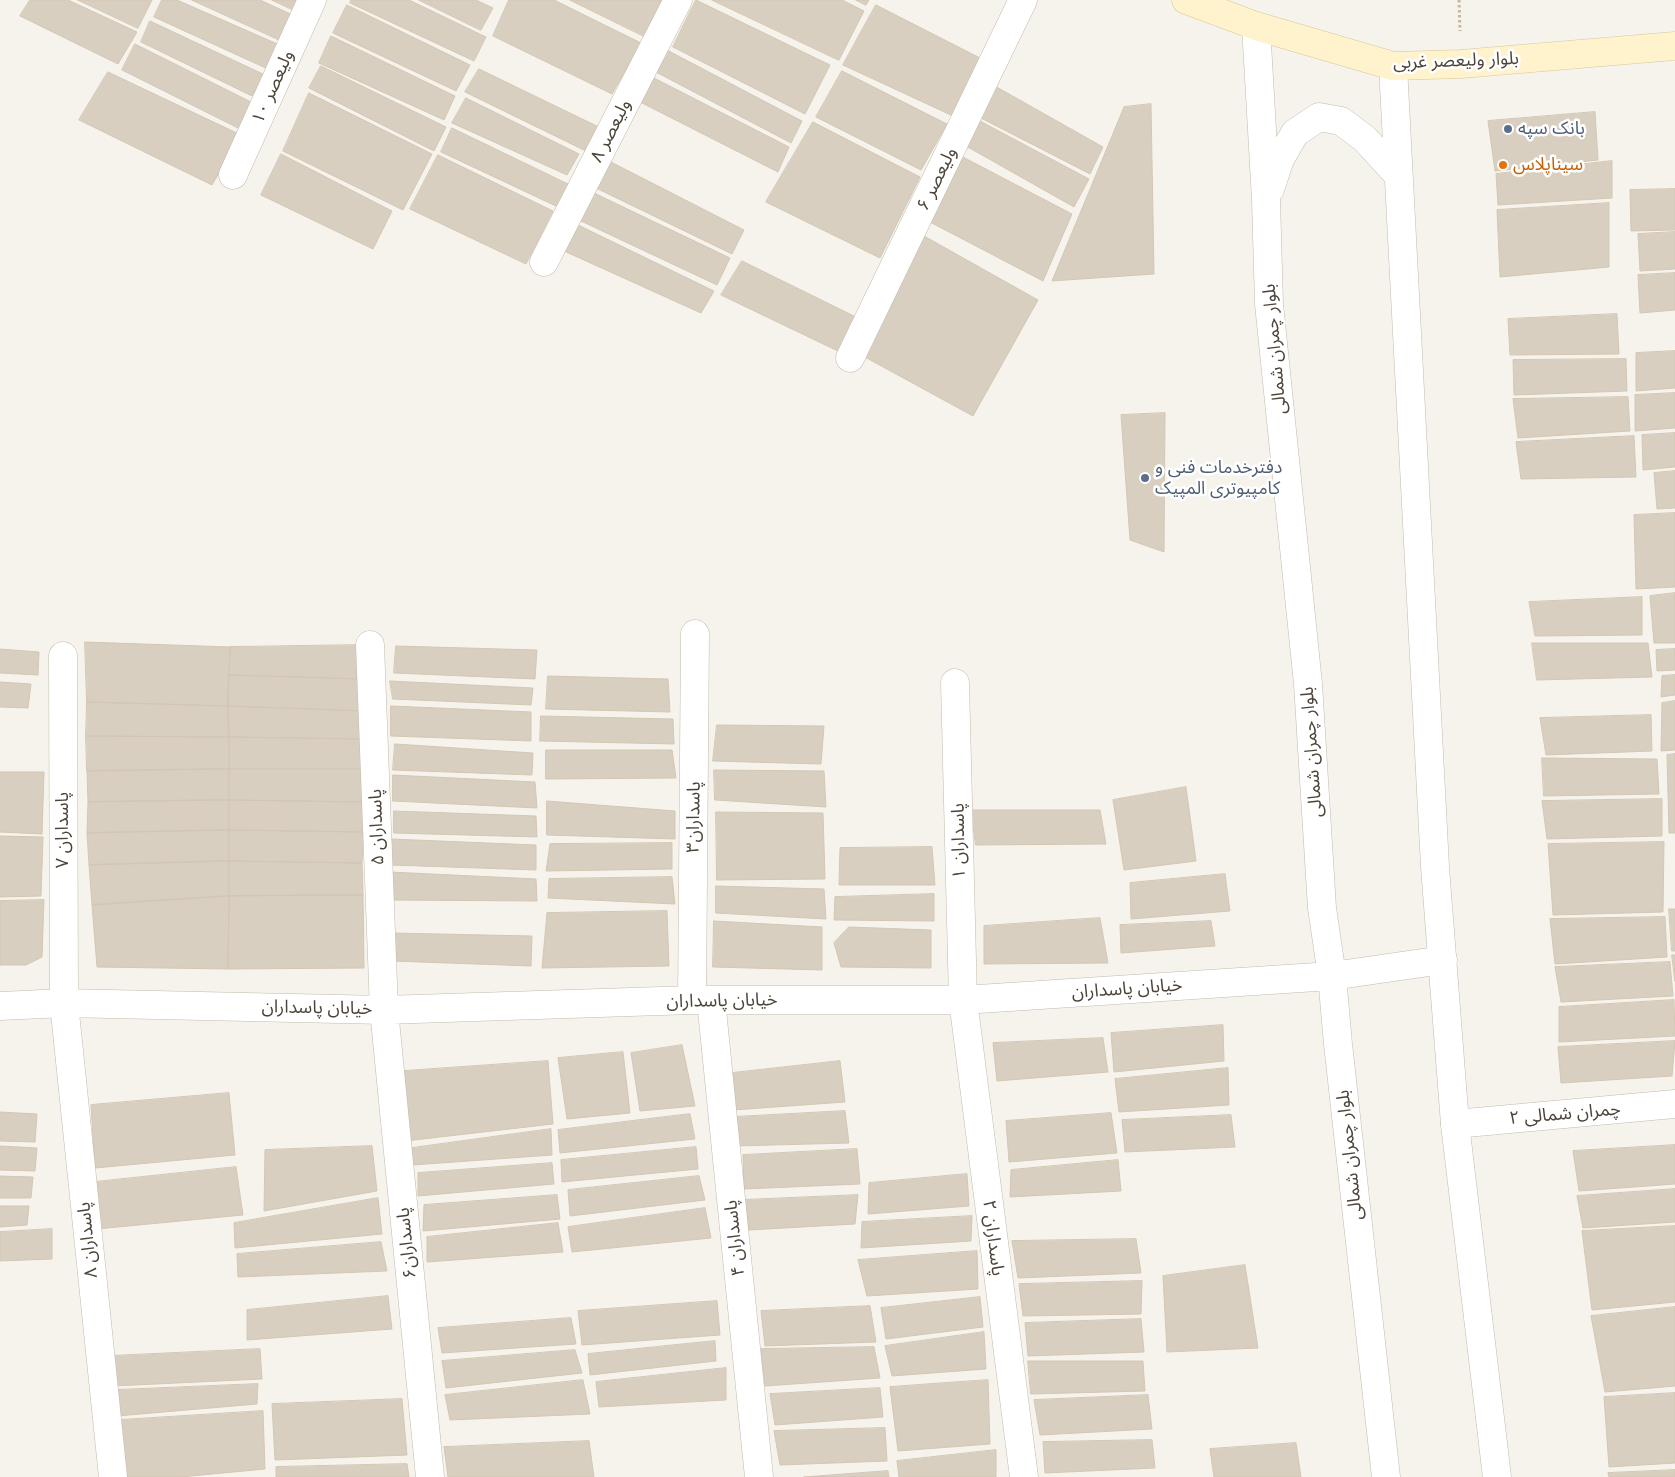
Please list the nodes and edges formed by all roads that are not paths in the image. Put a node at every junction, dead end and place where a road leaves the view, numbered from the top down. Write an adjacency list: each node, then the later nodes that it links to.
1 (312, 0): 8 (street, ولیعصر ۱۰)
2 (678, 0): 11 (street, ولیعصر ۸)
3 (1023, 0): 12 (street, ولیعصر ۶)
4 (1186, 0): 5 (main road, بلوار ولیعصر غربی)
5 (1256, 26): 7 (main road, بلوار ولیعصر غربی); 10 (street, بلوار چمران شمالی)
6 (1675, 46): 7 (main road, بلوار ولیعصر غربی)
7 (1393, 66): 9 (street)
8 (233, 175)
9 (1398, 175): 10 (street); 17 (street)
10 (1266, 200): 18 (street, بلوار چمران شمالی)
11 (544, 262)
12 (850, 358)
13 (695, 634): 19 (street, پاسداران۳)
14 (370, 645): 23 (street, پاسداران ۵)
15 (63, 656): 21 (street, پاسداران ۷)
16 (955, 683): 20 (street, پاسداران ۱)
17 (1443, 960): 18 (street, خیابان پاسداران); 25 (street)
18 (1332, 976): 20 (street, خیابان پاسداران); 30 (street, بلوار چمران شمالی)
19 (701, 1000): 20 (street, خیابان پاسداران); 23 (street, خیابان پاسداران); 28 (street, پاسداران ۴)
20 (963, 1000): 29 (street, پاسداران ۲)
21 (64, 1003): 22 (street, خیابان پاسداران); 23 (street, خیابان پاسداران); 26 (street, پاسداران ۸)
22 (0, 1006)
23 (384, 1010): 27 (street, پاسداران۶)
24 (1675, 1104): 25 (street, چمران شمالی ۲)
25 (1455, 1124): 31 (street)
26 (113, 1477)
27 (430, 1477)
28 (759, 1477)
29 (1024, 1477)
30 (1386, 1477)
31 (1497, 1477)

